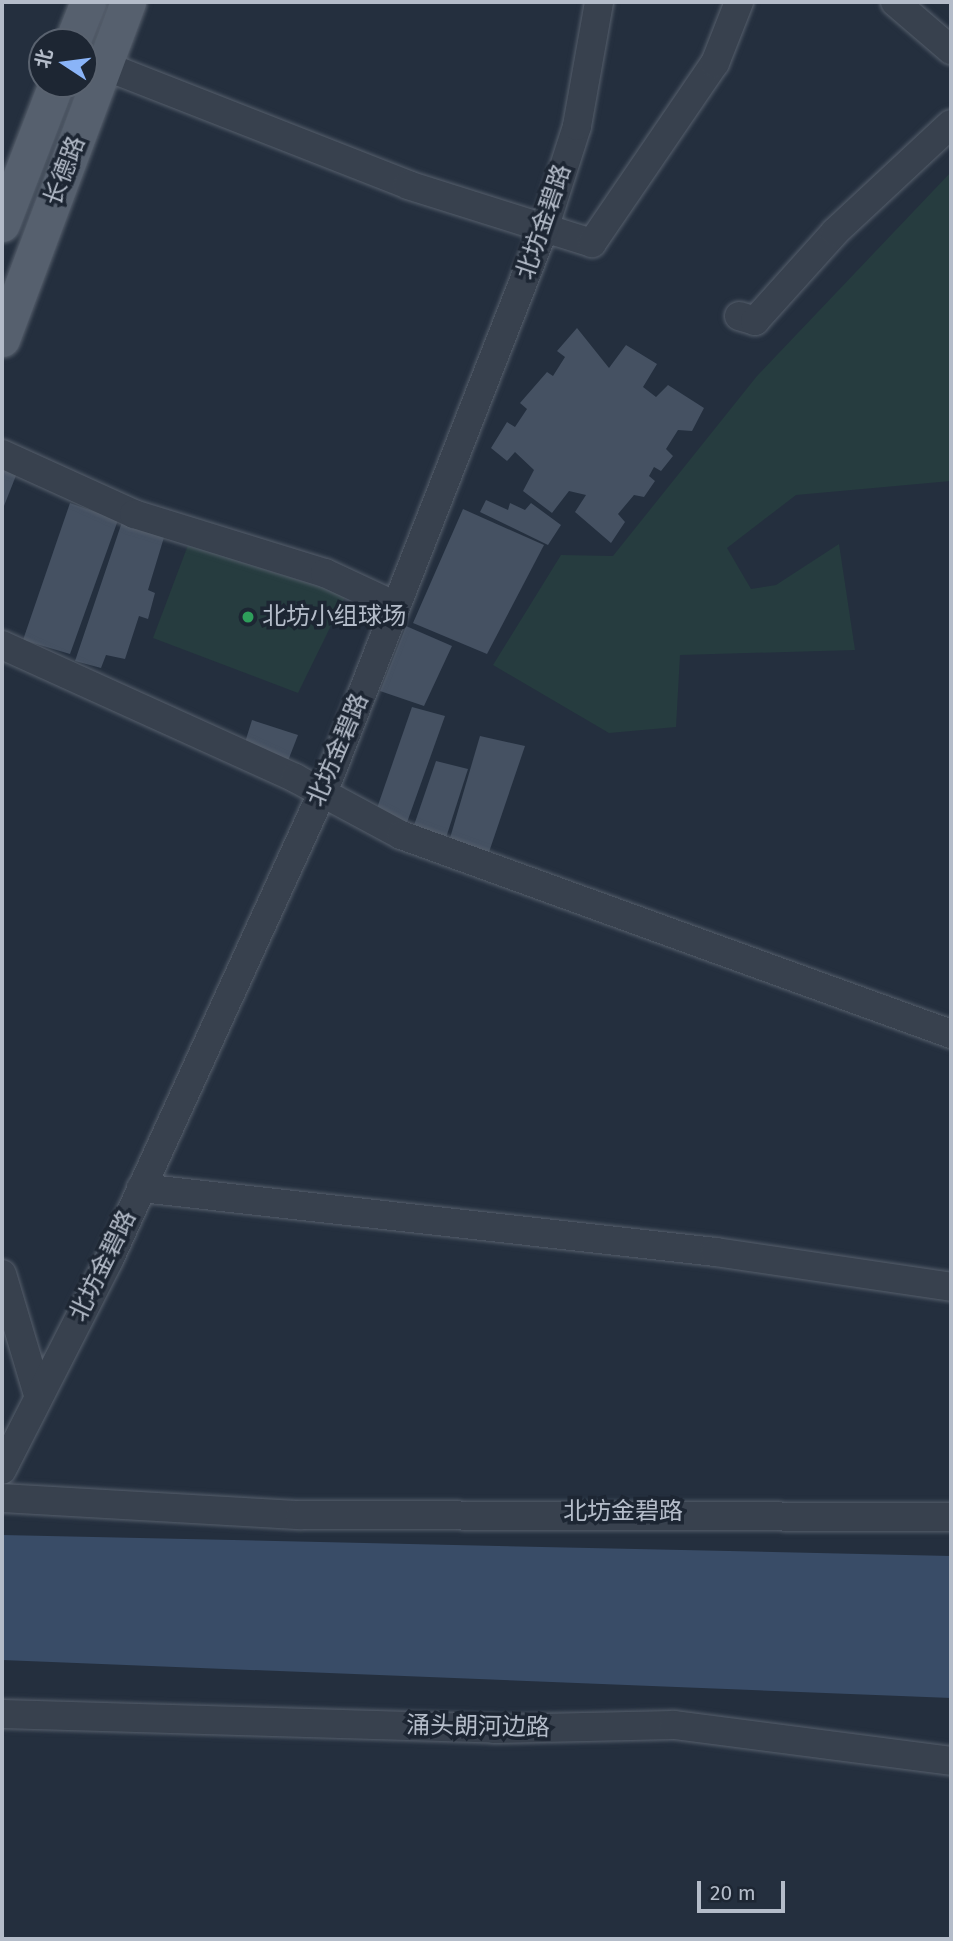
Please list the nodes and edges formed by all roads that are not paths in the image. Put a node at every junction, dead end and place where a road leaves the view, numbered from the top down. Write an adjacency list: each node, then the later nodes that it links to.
1 (88, 2): 6 (main road)
2 (128, 2): 8 (main road, 长德路)
3 (599, 2): 12 (street, 北坊金碧路)
4 (739, 2): 12 (street)
5 (895, 2): 7 (street)
6 (78, 28)
7 (951, 51)
8 (104, 66): 12 (street); 14 (main road, 长德路)
9 (51, 98): 11 (main road, 长德路)
10 (951, 124): 13 (street)
11 (2, 224)
12 (544, 229): 16 (street, 北坊金碧路)
13 (739, 316)
14 (2, 339)
15 (2, 454): 16 (street)
16 (396, 606): 18 (street, 北坊金碧路)
17 (2, 645): 18 (street)
18 (321, 794): 19 (street); 20 (street, 北坊金碧路)
19 (951, 1034)
20 (141, 1188): 22 (street); 23 (street, 北坊金碧路)
21 (2, 1274): 23 (street)
22 (951, 1287)
23 (38, 1395): 24 (street, 北坊金碧路)
24 (2, 1470)
25 (2, 1498): 26 (street, 北坊金碧路)
26 (951, 1517)
27 (2, 1714): 28 (street, 涌头朗河边路)
28 (951, 1761)

